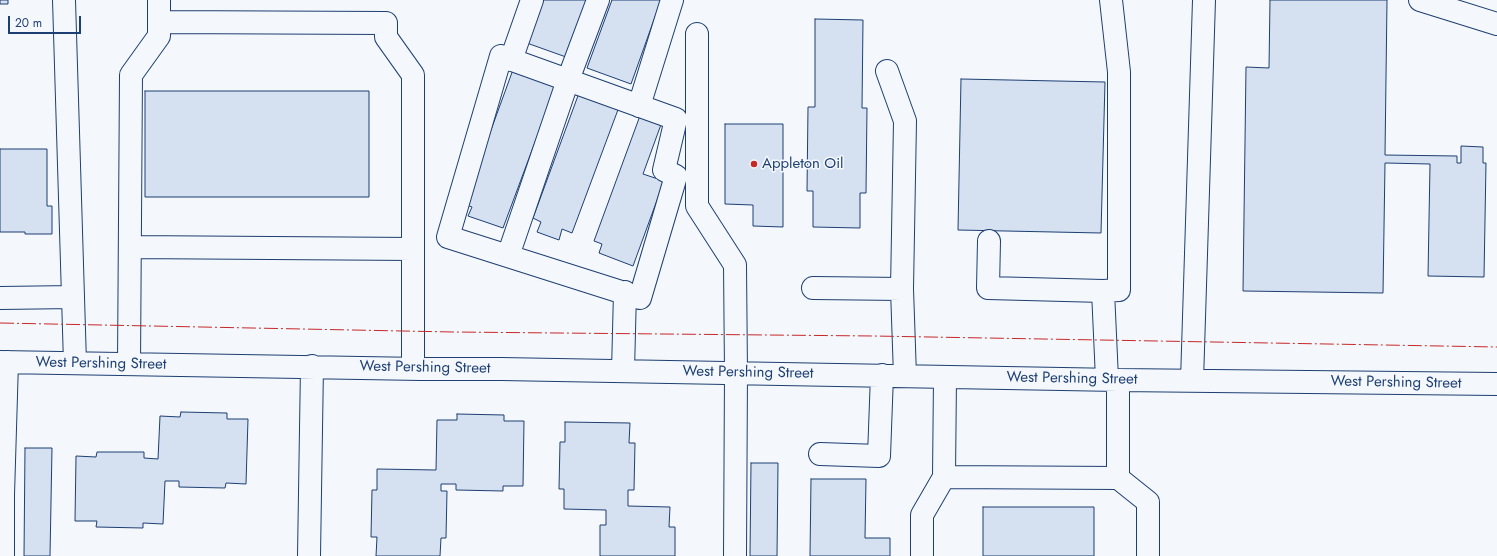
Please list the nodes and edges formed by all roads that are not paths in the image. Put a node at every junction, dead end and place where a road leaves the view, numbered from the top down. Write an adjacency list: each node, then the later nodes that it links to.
1 (64, 0): 24 (street)
2 (158, 0): 9 (street)
3 (532, 0): 12 (street)
4 (598, 0): 14 (street)
5 (672, 0): 15 (street)
6 (1111, 0): 22 (street)
7 (1204, 0): 37 (street)
8 (1420, 0): 10 (street)
9 (158, 22): 17 (street); 18 (street)
10 (1497, 24)
11 (697, 34): 32 (street)
12 (511, 60): 14 (street); 19 (street)
13 (886, 71): 21 (street)
14 (568, 80): 15 (street); 19 (street)
15 (639, 106): 23 (street)
16 (989, 240): 22 (street)
17 (130, 247): 18 (street); 28 (street)
18 (413, 249): 30 (street)
19 (508, 256): 23 (street)
20 (813, 288): 21 (street)
21 (902, 289): 34 (street)
22 (1103, 291): 36 (street)
23 (625, 292): 31 (street)
24 (73, 297): 25 (street); 27 (street)
25 (0, 298)
26 (4, 362): 27 (street, West Pershing Street); 42 (street)
27 (75, 363): 28 (street, West Pershing Street)
28 (129, 364): 29 (street, West Pershing Street)
29 (312, 366): 30 (street, West Pershing Street); 43 (street)
30 (413, 369): 31 (street, West Pershing Street)
31 (623, 371): 32 (street, West Pershing Street)
32 (736, 373): 33 (street, West Pershing Street); 44 (street)
33 (882, 375): 34 (street, West Pershing Street); 39 (street)
34 (905, 376): 35 (street, West Pershing Street)
35 (945, 377): 36 (street, West Pershing Street); 40 (street)
36 (1112, 380): 37 (street, West Pershing Street); 41 (street)
37 (1192, 381): 38 (street, West Pershing Street)
38 (1497, 384)
39 (820, 454)
40 (944, 478): 41 (street); 45 (street)
41 (1118, 478): 46 (street)
42 (3, 556)
43 (309, 556)
44 (735, 556)
45 (922, 556)
46 (1148, 556)

